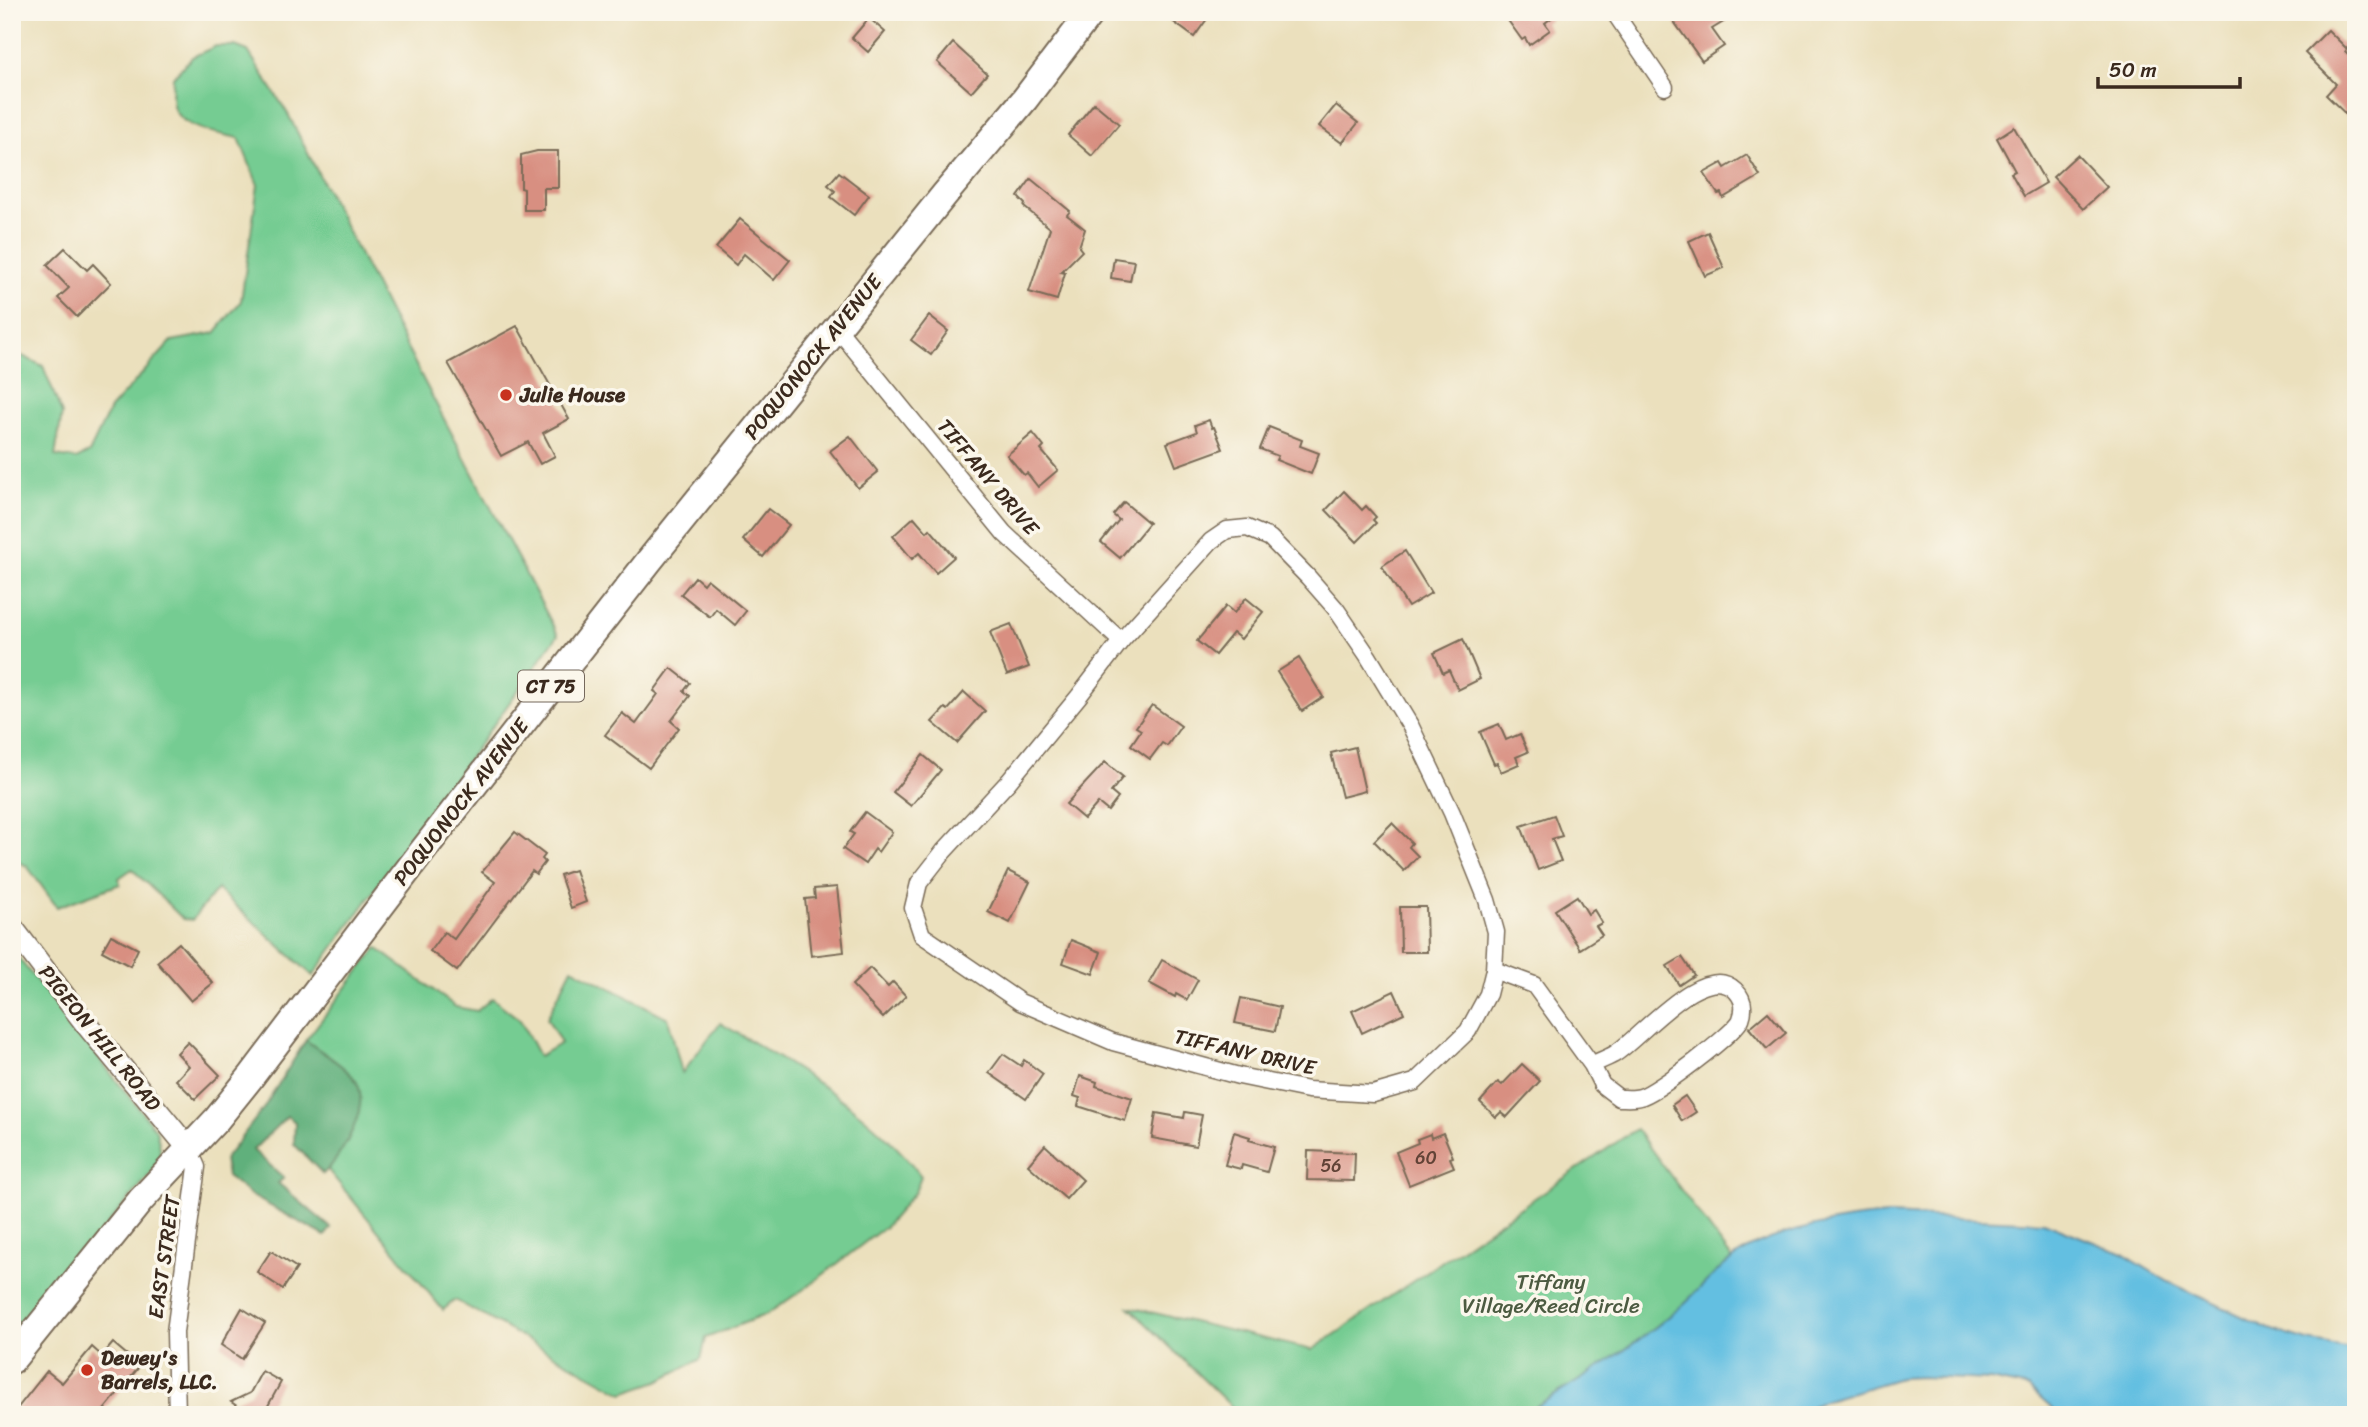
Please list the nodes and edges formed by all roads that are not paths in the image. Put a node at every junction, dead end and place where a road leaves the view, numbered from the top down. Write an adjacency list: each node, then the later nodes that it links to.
1 (1091, 12): 4 (main road, POQUONOCK AVENUE / CT 75)
2 (1614, 12): 3 (street)
3 (1665, 87)
4 (837, 328): 5 (street, TIFFANY DRIVE); 9 (main road, POQUONOCK AVENUE / CT 75)
5 (1121, 641): 7 (street, TIFFANY DRIVE); 7 (street, TIFFANY DRIVE)
6 (12, 927): 9 (street, PIGEON HILL ROAD)
7 (1494, 970): 8 (street)
8 (1592, 1065): 8 (street)
9 (189, 1149): 10 (main road, POQUONOCK AVENUE / CT 75); 11 (street, EAST STREET)
10 (12, 1360)
11 (177, 1415)

